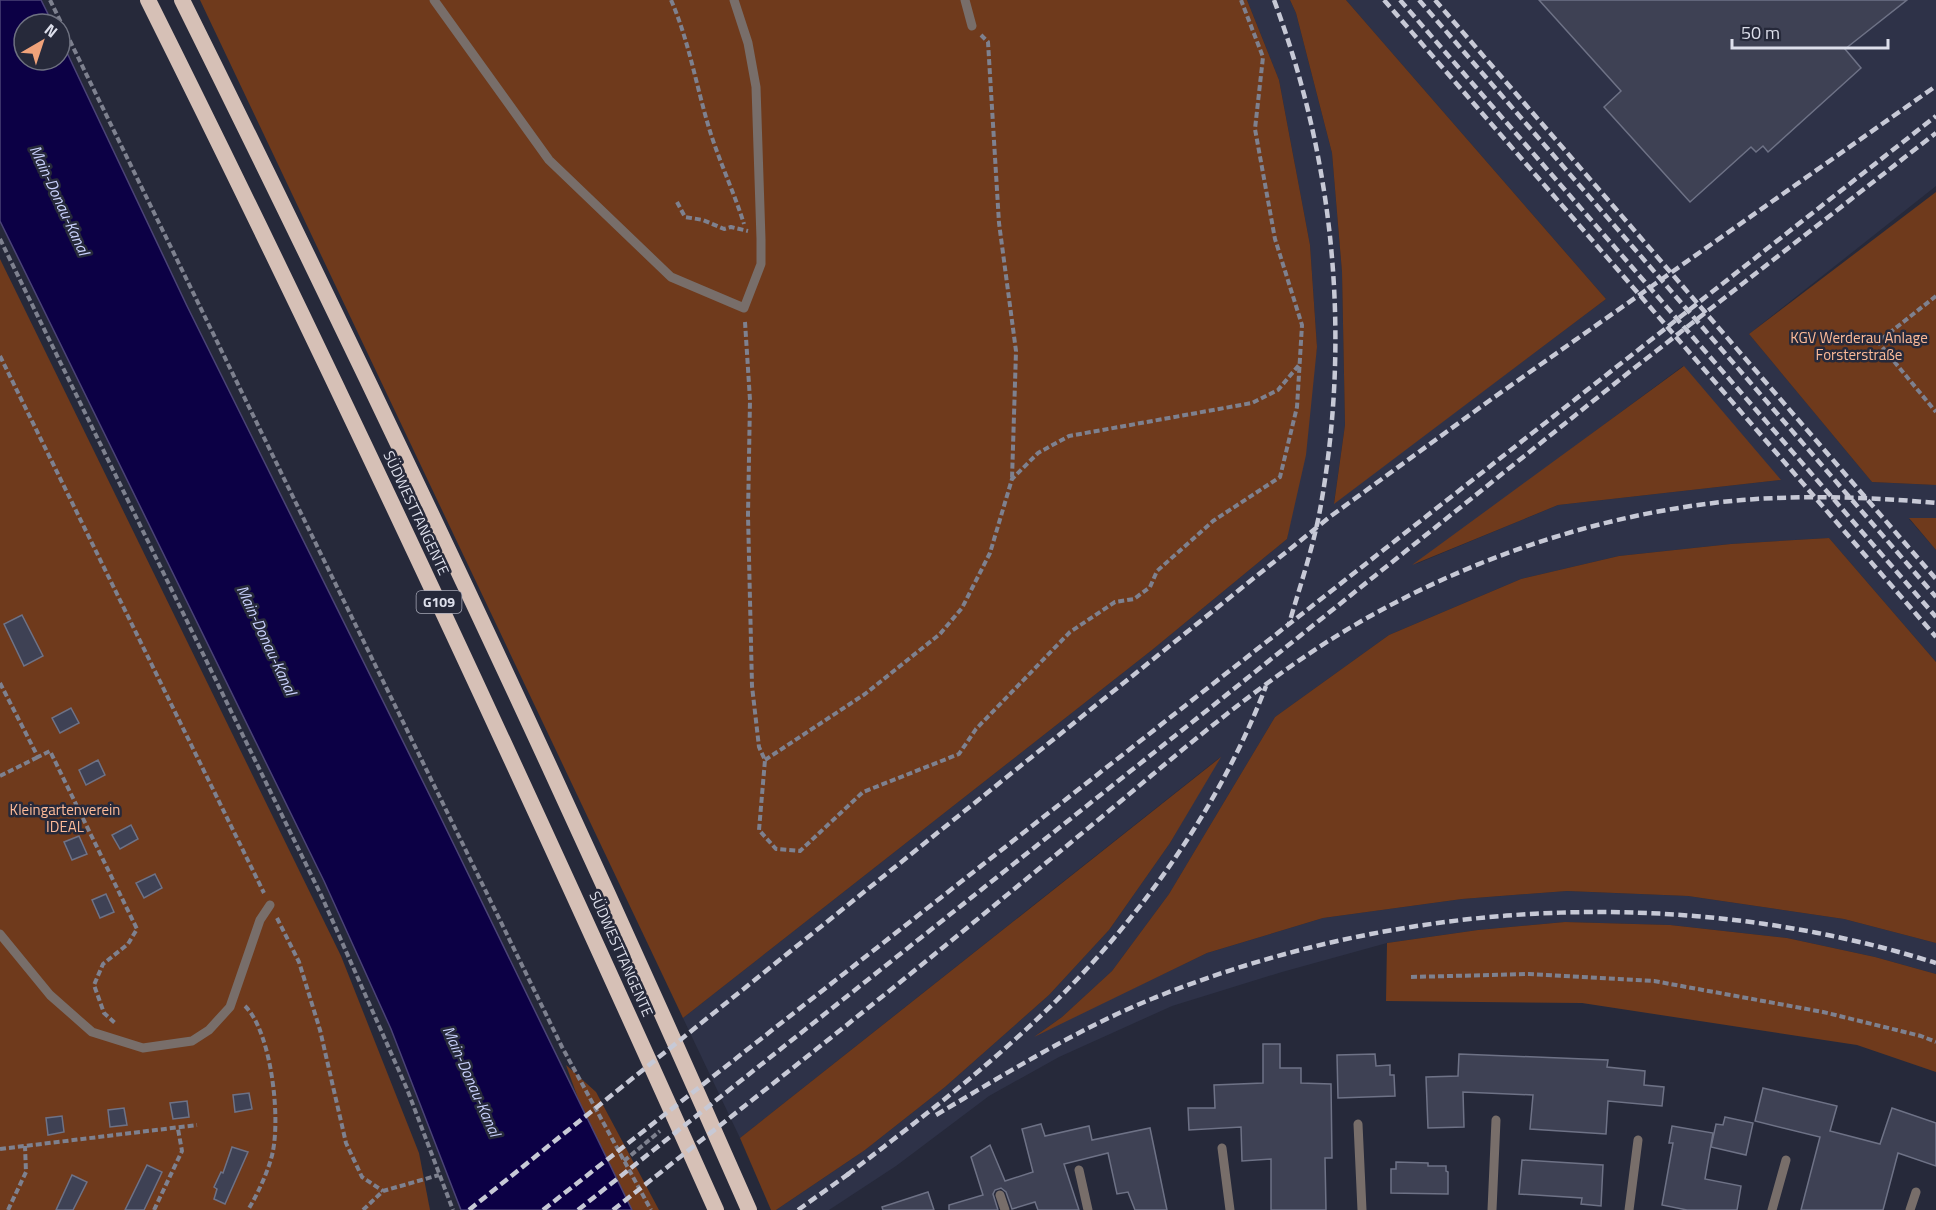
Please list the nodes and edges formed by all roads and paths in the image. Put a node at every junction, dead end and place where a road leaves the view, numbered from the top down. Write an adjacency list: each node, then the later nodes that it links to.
1 (50, 0): 40 (path)
2 (148, 0): 30 (highway, SÜDWESTTANGENTE / G109)
3 (182, 0): 53 (highway, SÜDWESTTANGENTE / G109)
4 (434, 0): 15 (lane)
5 (670, 0): 11 (path)
6 (734, 0): 13 (lane)
7 (965, 0): 9 (lane)
8 (1241, 0): 17 (path)
9 (972, 26): 19 (path)
10 (677, 202): 11 (path)
11 (746, 230): 13 (path)
12 (0, 239): 42 (path)
13 (761, 239): 15 (lane)
14 (1936, 296): 18 (path)
15 (744, 309): 22 (path)
16 (0, 356): 24 (path)
17 (1300, 365): 19 (path); 22 (path)
18 (1936, 412)
19 (1012, 479): 22 (path)
20 (0, 683): 21 (path)
21 (38, 757): 23 (path); 28 (path)
22 (765, 759)
23 (0, 776)
24 (270, 905): 27 (lane); 43 (path)
25 (0, 934): 27 (lane)
26 (1411, 977): 29 (path)
27 (234, 996): 48 (path)
28 (120, 1027)
29 (1936, 1042)
30 (675, 1119): 40 (path); 52 (highway, SÜDWESTTANGENTE / G109)
31 (1496, 1120): 58 (lane)
32 (1358, 1124): 57 (lane)
33 (197, 1125): 34 (path)
34 (178, 1129): 36 (path); 47 (path)
35 (1638, 1140): 59 (lane)
36 (25, 1146): 38 (path); 46 (path)
37 (1222, 1148): 56 (lane)
38 (0, 1149)
39 (1786, 1160): 60 (lane)
40 (624, 1161): 51 (path)
41 (1079, 1170): 55 (lane)
42 (439, 1175): 43 (path); 50 (path)
43 (383, 1191): 49 (path)
44 (1916, 1192): 61 (lane)
45 (1000, 1195): 54 (lane)
46 (8, 1210)
47 (154, 1210)
48 (248, 1210)
49 (363, 1210)
50 (453, 1210)
51 (651, 1210)
52 (716, 1210)
53 (749, 1210)
54 (1005, 1210)
55 (1088, 1210)
56 (1230, 1210)
57 (1362, 1210)
58 (1492, 1210)
59 (1629, 1210)
60 (1772, 1210)
61 (1910, 1210)

